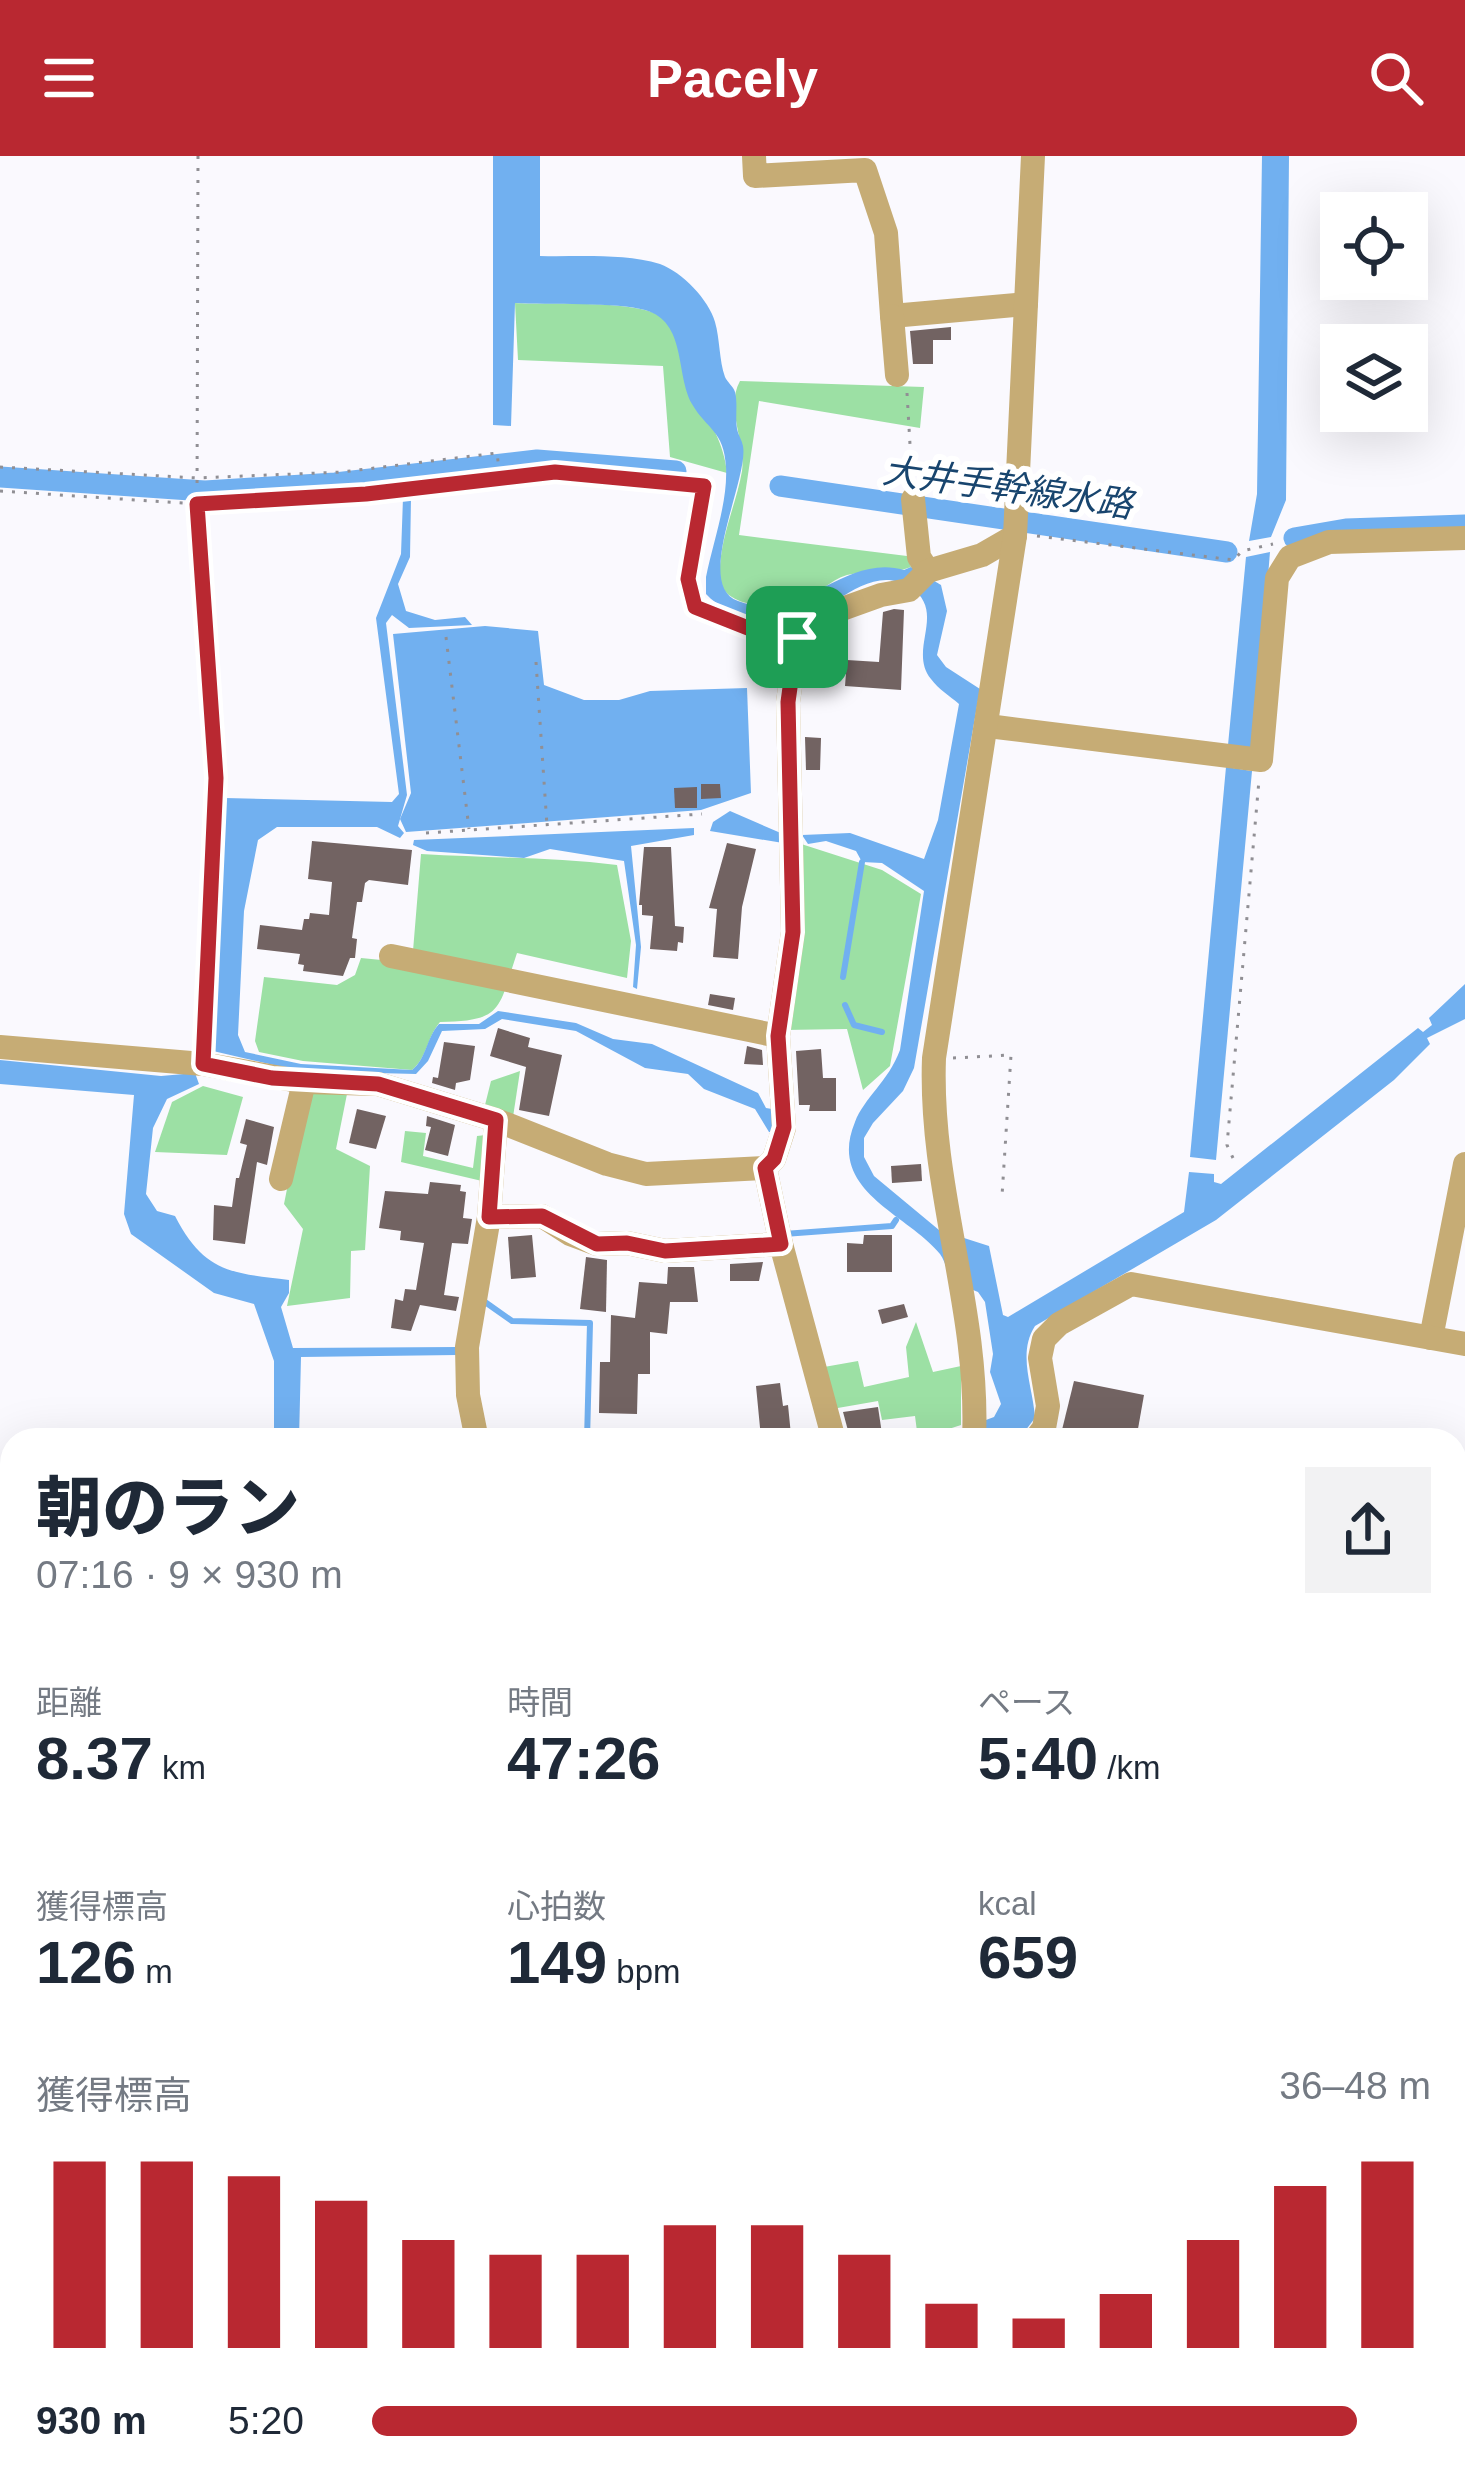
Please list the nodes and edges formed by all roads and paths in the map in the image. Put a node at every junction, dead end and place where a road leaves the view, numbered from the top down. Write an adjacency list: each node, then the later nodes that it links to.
1 (198, 156): 8 (path)
2 (754, 156): 5 (street)
3 (1033, 156): 4 (street)
4 (1026, 304): 5 (street); 13 (street)
5 (892, 316): 6 (street)
6 (897, 375): 12 (path)
7 (0, 467): 8 (path)
8 (197, 478): 9 (path); 11 (path)
9 (500, 478): 11 (path); 18 (path)
10 (0, 491): 11 (path)
11 (197, 504): 30 (path)
12 (914, 507): 16 (street)
13 (1016, 523): 15 (path); 16 (street); 20 (street)
14 (1465, 538): 21 (street)
15 (1269, 545)
16 (928, 571): 18 (street)
17 (446, 637): 24 (path)
18 (797, 637): 27 (street)
19 (536, 662): 23 (path)
20 (988, 726): 21 (street); 29 (street)
21 (1246, 758): 33 (path)
22 (702, 814): 23 (path)
23 (547, 826): 24 (path)
24 (469, 831): 25 (path)
25 (426, 833)
26 (392, 956): 27 (street)
27 (778, 1036): 35 (street)
28 (0, 1048): 30 (street)
29 (934, 1058): 37 (path); 44 (street)
30 (211, 1065): 31 (street)
31 (304, 1082): 32 (street); 36 (street)
32 (496, 1120): 35 (street); 38 (street)
33 (1233, 1159)
34 (1465, 1164): 40 (street)
35 (765, 1168): 39 (street)
36 (280, 1179)
37 (1002, 1196)
38 (489, 1217): 39 (street); 42 (street)
39 (779, 1238): 43 (street)
40 (1431, 1338): 41 (street); 45 (street)
41 (1465, 1344)
42 (475, 1428)
43 (831, 1428)
44 (974, 1428)
45 (1044, 1428)

